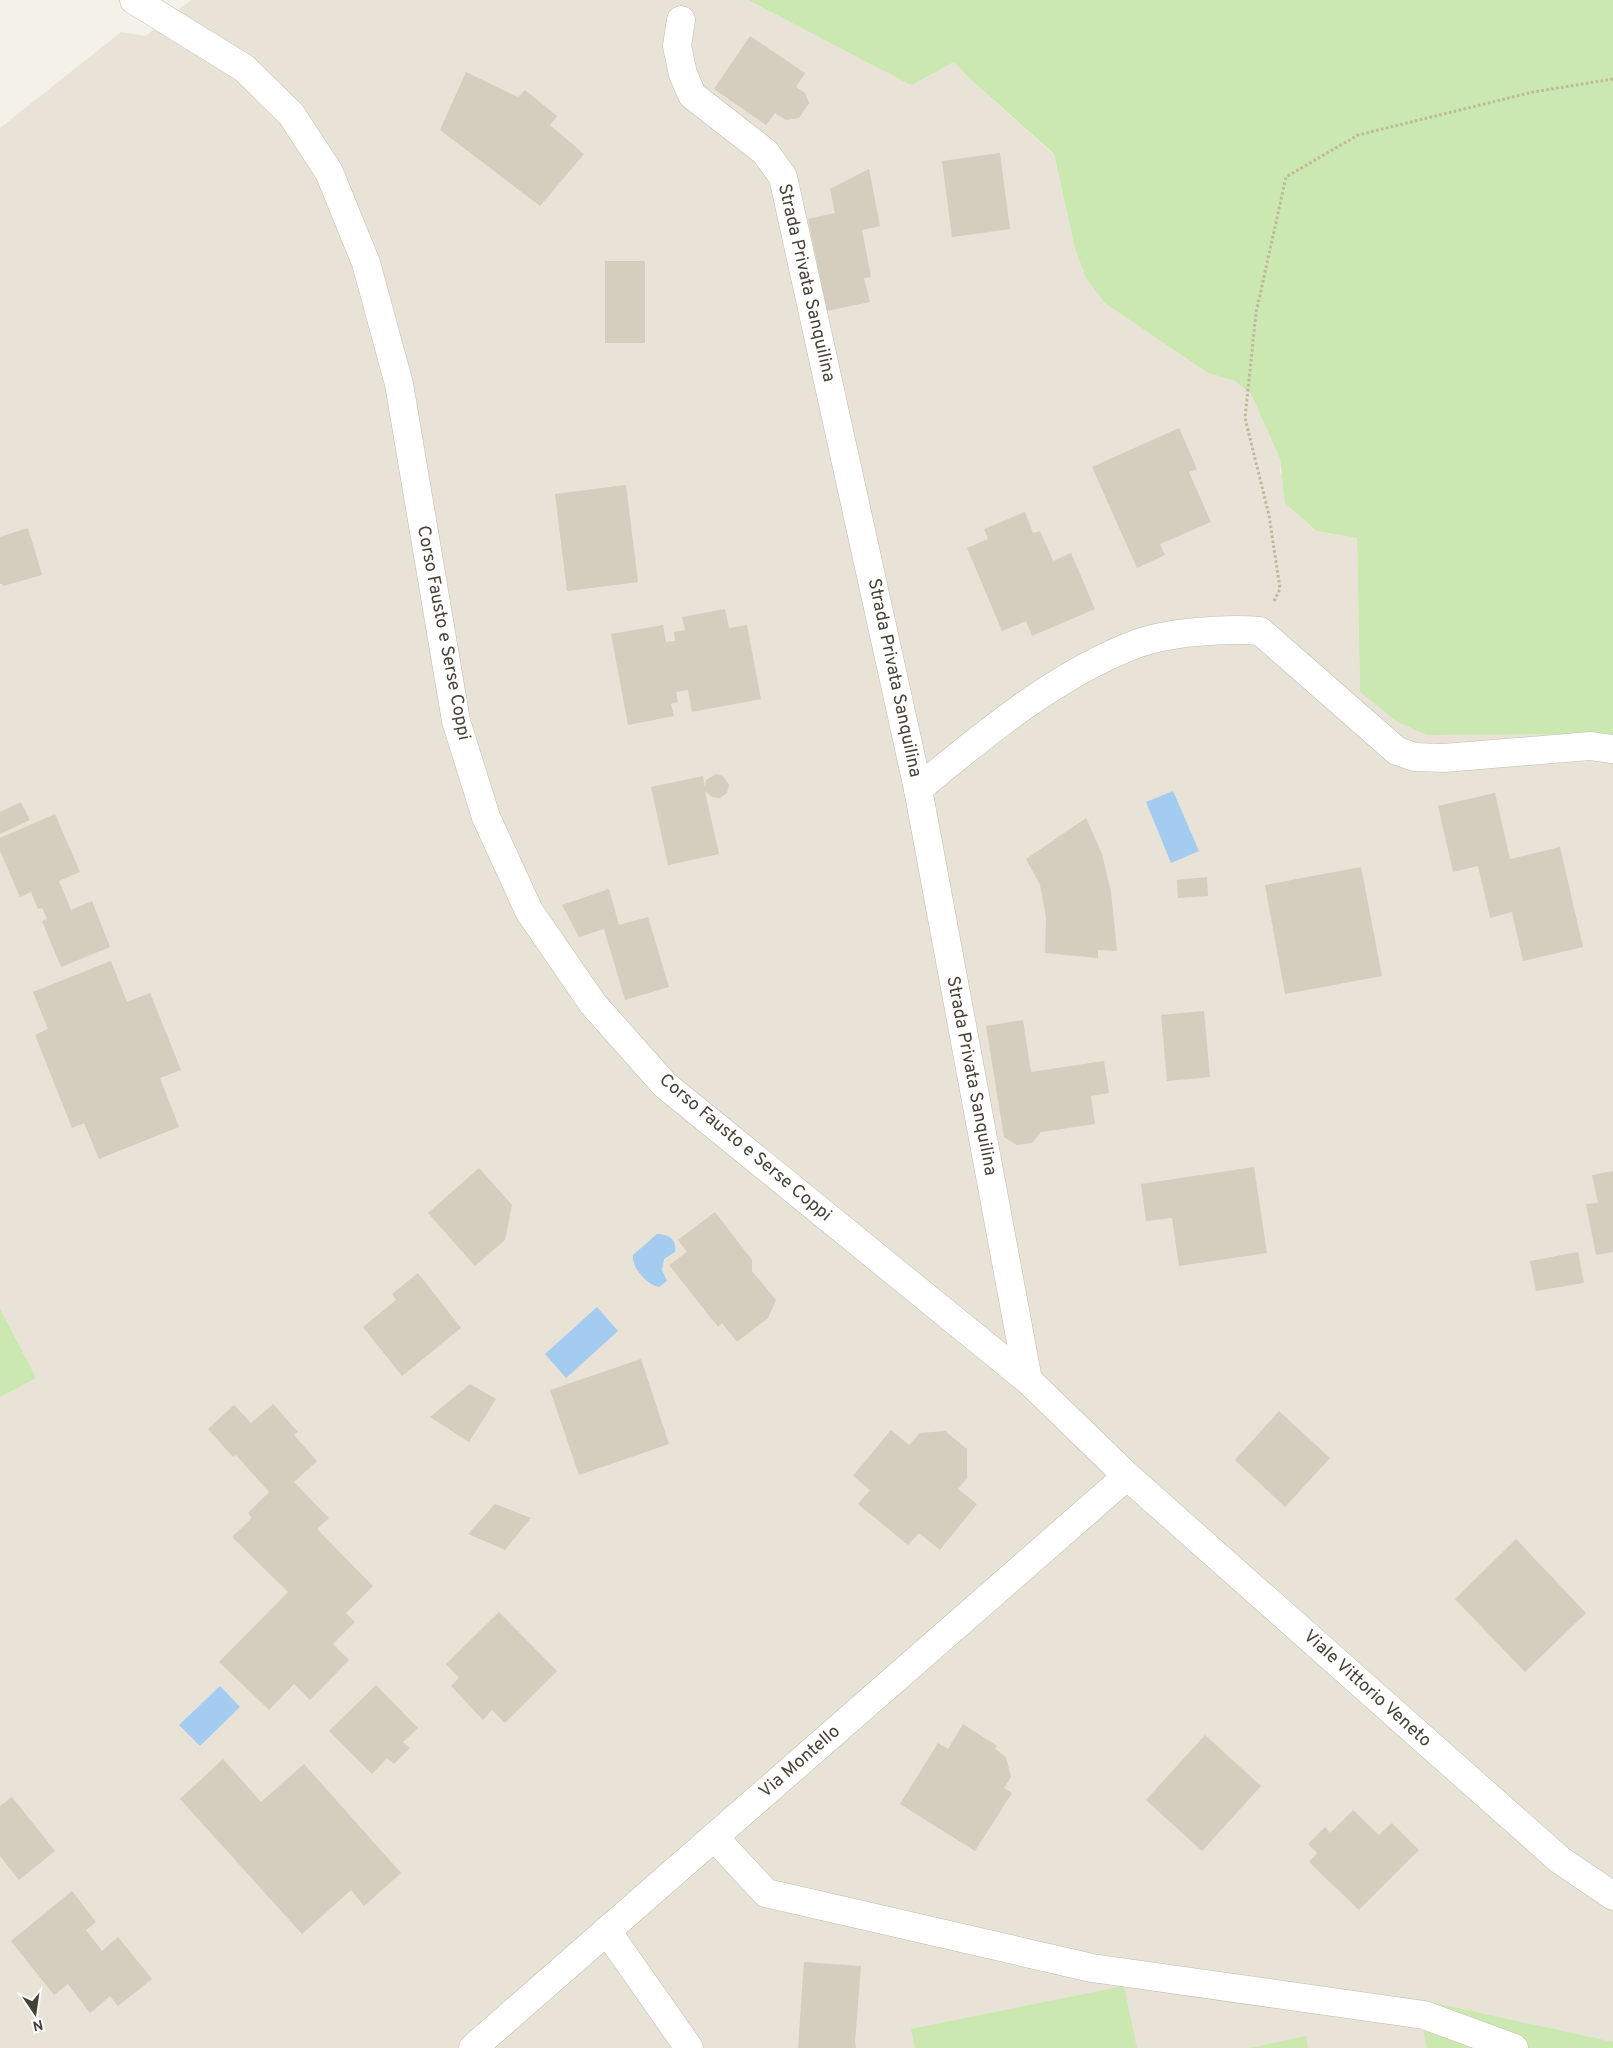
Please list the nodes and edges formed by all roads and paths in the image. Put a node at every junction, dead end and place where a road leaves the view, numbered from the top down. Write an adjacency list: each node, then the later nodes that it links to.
1 (134, 0): 7 (street, Corso Fausto e Serse Coppi)
2 (681, 20): 6 (street, Strada Privata Sanquilina)
3 (1613, 79): 4 (path)
4 (1260, 631): 5 (street); 6 (street)
5 (1613, 749)
6 (918, 789): 7 (street, Strada Privata Sanquilina)
7 (1028, 1380): 8 (street, Corso Fausto e Serse Coppi)
8 (1127, 1476): 9 (street, Via Montello); 10 (street, Viale Vittorio Veneto)
9 (714, 1837): 11 (street, Via Montello); 14 (street)
10 (1613, 1896)
11 (607, 1931): 12 (street, Via Montello); 13 (street)
12 (473, 2048)
13 (689, 2048)
14 (1514, 2048)

